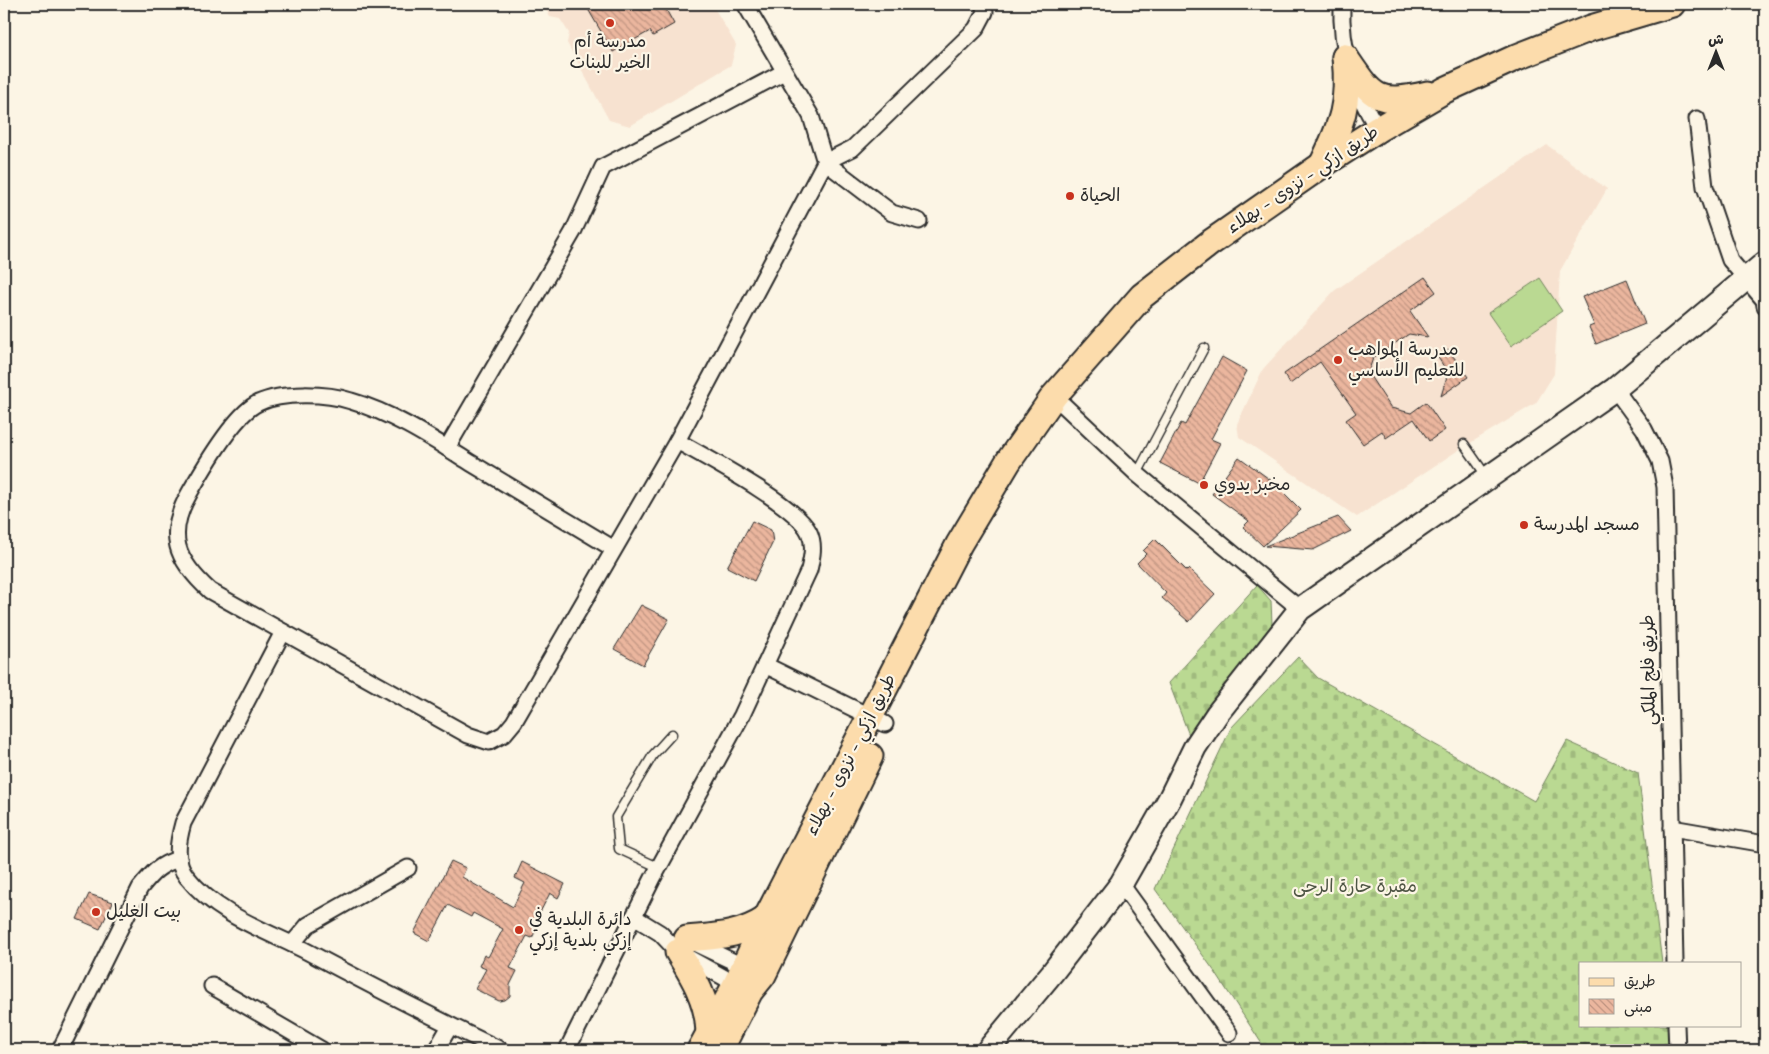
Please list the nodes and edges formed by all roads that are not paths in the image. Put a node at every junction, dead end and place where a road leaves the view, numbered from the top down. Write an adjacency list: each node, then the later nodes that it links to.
1 (744, 4): 6 (street)
2 (984, 4): 10 (street)
3 (1342, 4): 5 (street)
4 (1672, 4): 7 (main road, طريق ازكي - نزوى - بهلاء)
5 (1345, 57): 7 (main road); 9 (street); 11 (main road)
6 (784, 72): 10 (street); 21 (street)
7 (1445, 90): 9 (main road, طريق ازكي - نزوى - بهلاء)
8 (1697, 120): 14 (street)
9 (1378, 129): 11 (main road, طريق ازكي - نزوى - بهلاء)
10 (825, 162): 12 (street); 19 (street)
11 (1322, 165): 18 (main road, طريق ازكي - نزوى - بهلاء)
12 (919, 222)
13 (1765, 263): 14 (street)
14 (1746, 279): 15 (street); 17 (street)
15 (1765, 306)
16 (1204, 348): 22 (lane)
17 (1615, 389): 23 (street); 30 (street, طريق فلج الملكي)
18 (1054, 396): 22 (street); 28 (main road, طريق ازكي - نزوى - بهلاء)
19 (678, 440): 24 (street); 27 (street)
20 (1464, 444): 23 (lane)
21 (447, 448): 24 (street); 26 (street)
22 (1138, 474): 25 (street)
23 (1487, 477): 25 (street)
24 (614, 549): 26 (street)
25 (1300, 609): 35 (street)
26 (283, 632): 32 (street)
27 (765, 666): 28 (street); 33 (street)
28 (878, 721): 37 (main road, طريق ازكي - نزوى - بهلاء); 41 (main road, طريق ازكي - نزوى - بهلاء)
29 (672, 734): 33 (lane)
30 (1672, 828): 31 (street); 40 (street, طريق فلج الملكي)
31 (1765, 844)
32 (179, 860): 38 (street); 48 (street)
33 (658, 867): 36 (street)
34 (408, 868): 38 (street)
35 (1121, 884): 45 (street); 53 (street)
36 (634, 917): 39 (street); 52 (street)
37 (766, 919): 39 (main road); 41 (main road, طريق ازكي - نزوى - بهلاء)
38 (292, 944): 43 (street)
39 (682, 946): 41 (street); 47 (main road)
40 (1675, 962)
41 (748, 979): 47 (main road, طريق ازكي - نزوى - بهلاء)
42 (212, 986): 46 (street)
43 (450, 1026): 50 (street); 51 (street)
44 (1676, 1026): 54 (street)
45 (1229, 1033)
46 (295, 1044): 49 (street)
47 (710, 1044)
48 (60, 1050)
49 (322, 1050)
50 (436, 1050)
51 (500, 1050)
52 (567, 1050)
53 (988, 1050)
54 (1677, 1050)

